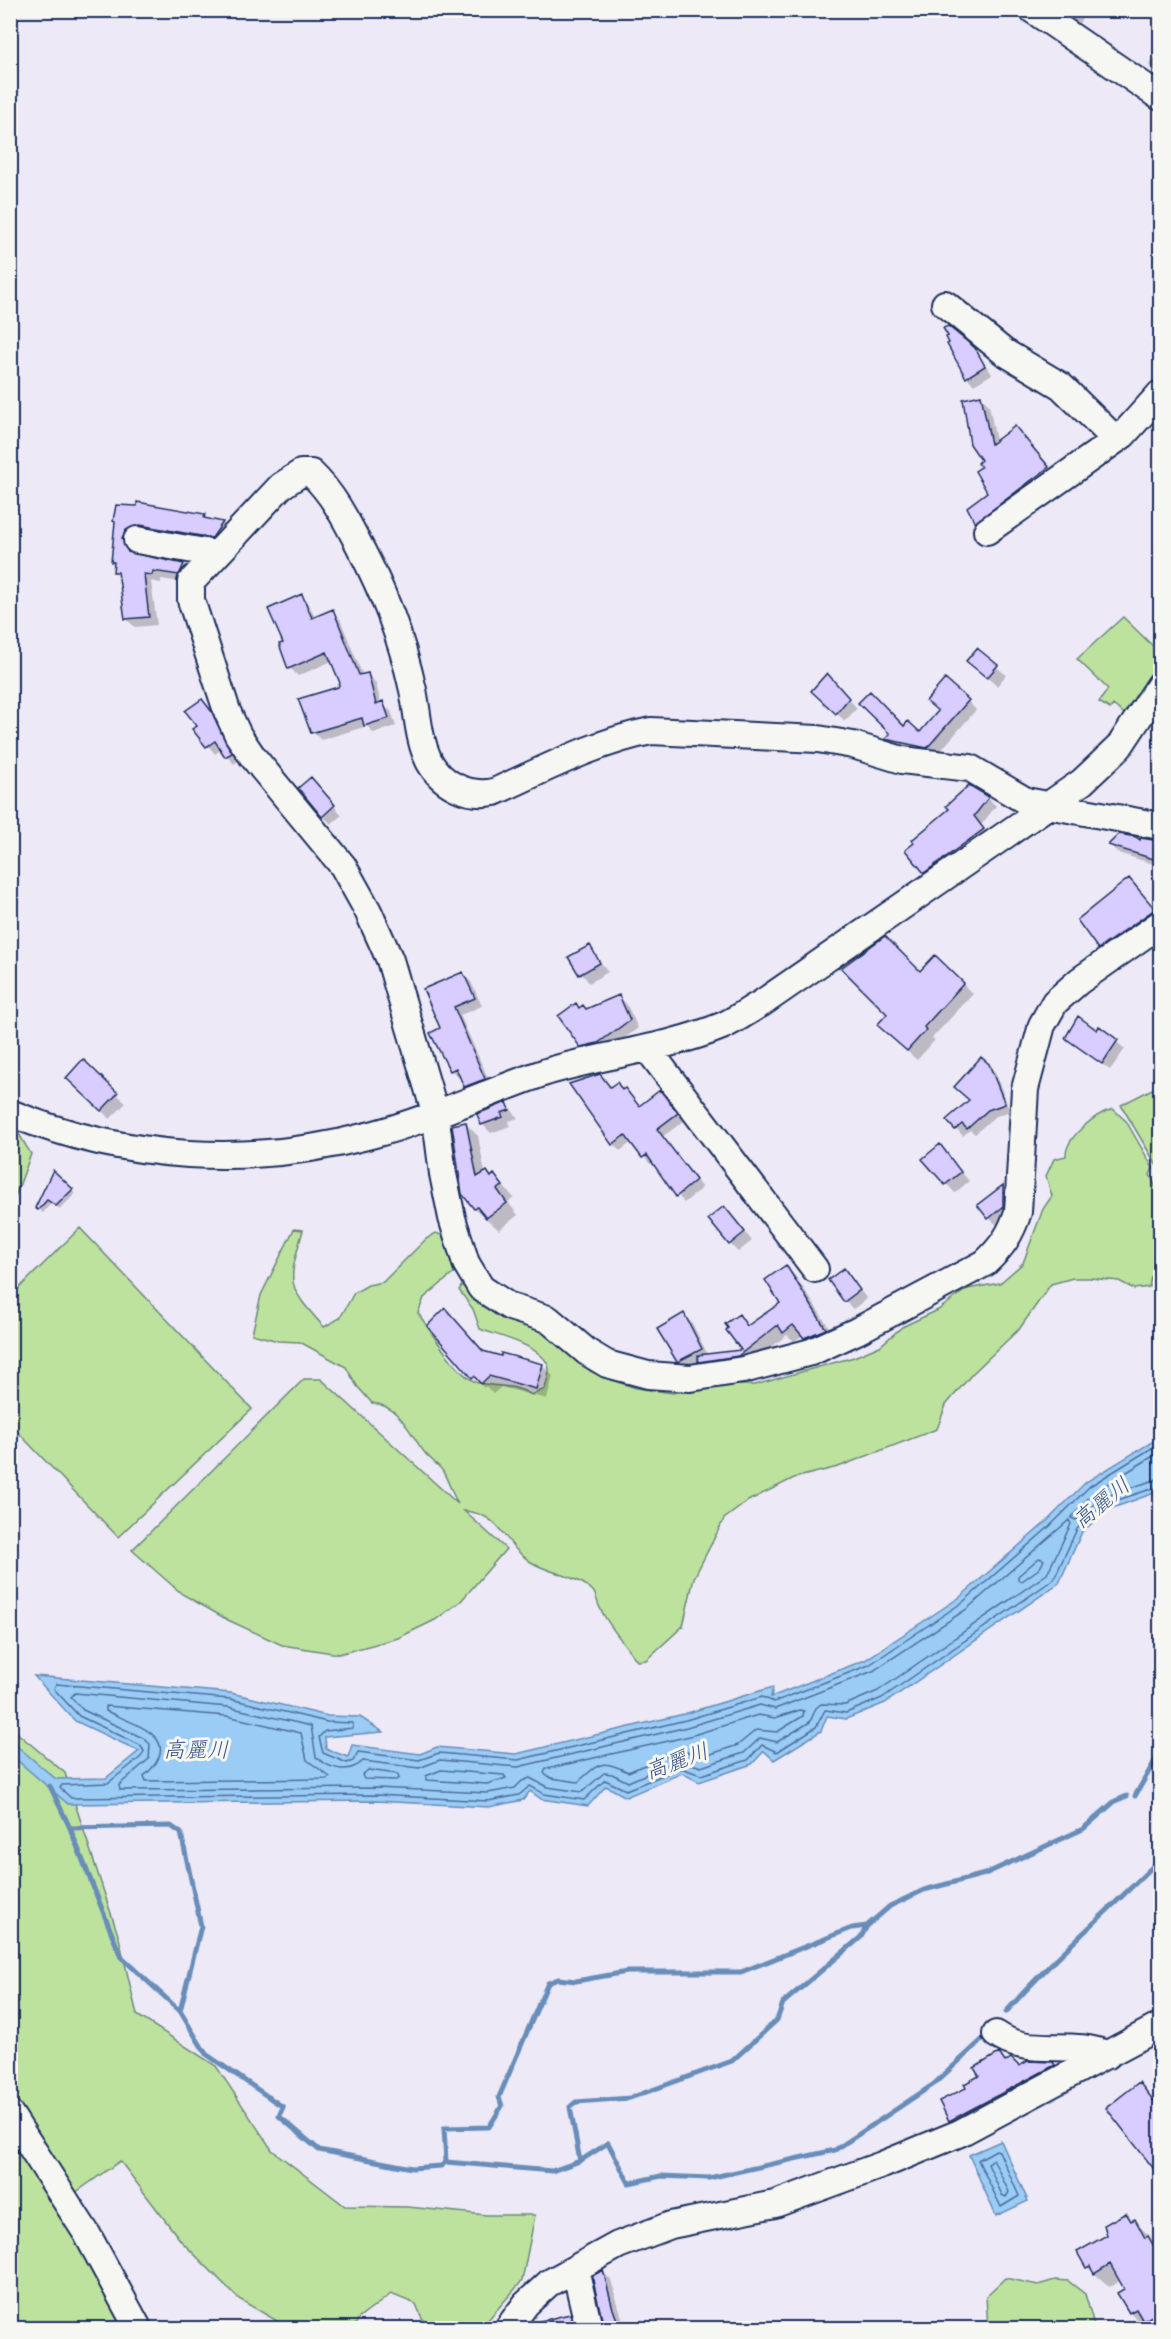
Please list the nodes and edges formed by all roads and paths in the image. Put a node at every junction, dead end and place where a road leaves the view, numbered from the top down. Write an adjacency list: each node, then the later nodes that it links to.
1 (1033, 10): 2 (street)
2 (1161, 97)
3 (945, 304): 5 (street)
4 (1161, 394): 5 (street)
5 (1116, 440): 6 (street)
6 (987, 531)
7 (138, 540): 8 (street)
8 (216, 554): 10 (street); 14 (street)
9 (1161, 685): 10 (street)
10 (1046, 806): 11 (street); 13 (street)
11 (1161, 826)
12 (1161, 924): 14 (street)
13 (647, 1048): 14 (street); 16 (street)
14 (435, 1112): 15 (street)
15 (10, 1113)
16 (815, 1269)
17 (1161, 2026): 19 (street)
18 (996, 2034): 19 (street)
19 (1108, 2055): 21 (street)
20 (10, 2114): 22 (street)
21 (575, 2269): 23 (street); 24 (street)
22 (138, 2328)
23 (508, 2328)
24 (590, 2328)

